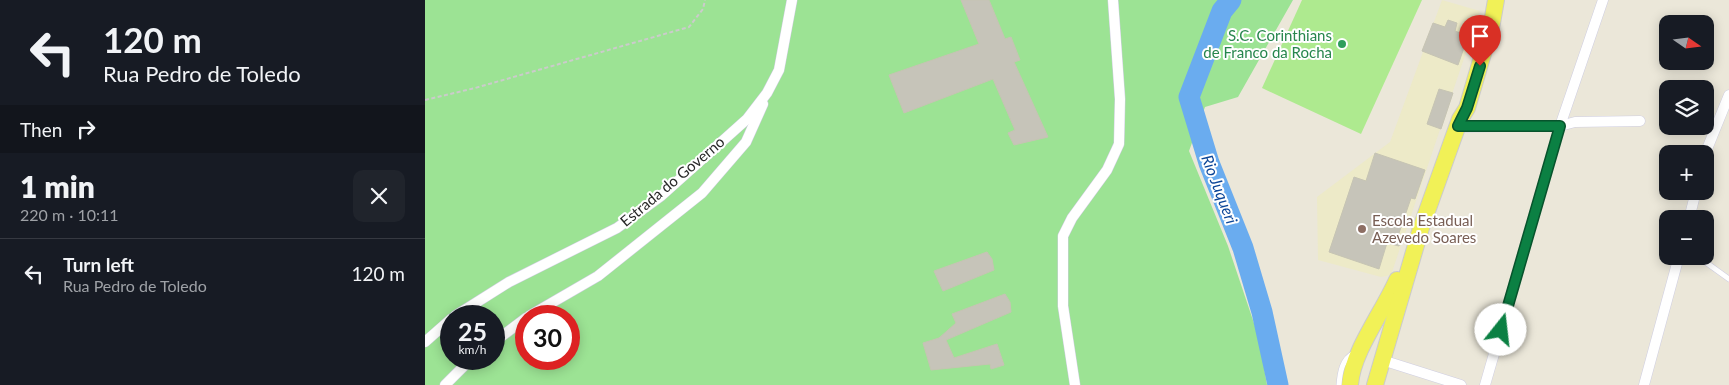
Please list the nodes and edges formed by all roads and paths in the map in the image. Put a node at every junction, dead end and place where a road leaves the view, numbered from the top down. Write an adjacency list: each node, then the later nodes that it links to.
1 (705, 0): 8 (path)
2 (792, 0): 6 (street, Estrada do Governo)
3 (1113, 0): 26 (street)
4 (1603, 0): 11 (street)
5 (1494, 6): 10 (main road)
6 (767, 93): 18 (street, Estrada do Governo); 19 (street)
7 (1729, 95): 12 (street)
8 (425, 100)
9 (1640, 121): 11 (street)
10 (1459, 123): 11 (street); 13 (main road)
11 (1560, 126): 31 (street)
12 (1709, 145)
13 (1421, 228): 17 (main road); 23 (main road)
14 (1677, 265): 32 (street)
15 (1710, 265): 16 (lane)
16 (1729, 279)
17 (1389, 298): 22 (main road); 23 (main road)
18 (472, 305)
19 (548, 305)
20 (440, 329): 21 (street)
21 (425, 342)
22 (1359, 350): 27 (lane); 28 (main road)
23 (1382, 360): 29 (main road); 30 (street)
24 (460, 370): 25 (street)
25 (445, 385)
26 (1075, 385)
27 (1339, 385)
28 (1350, 385)
29 (1375, 385)
30 (1461, 385)
31 (1485, 385)
32 (1645, 385)

